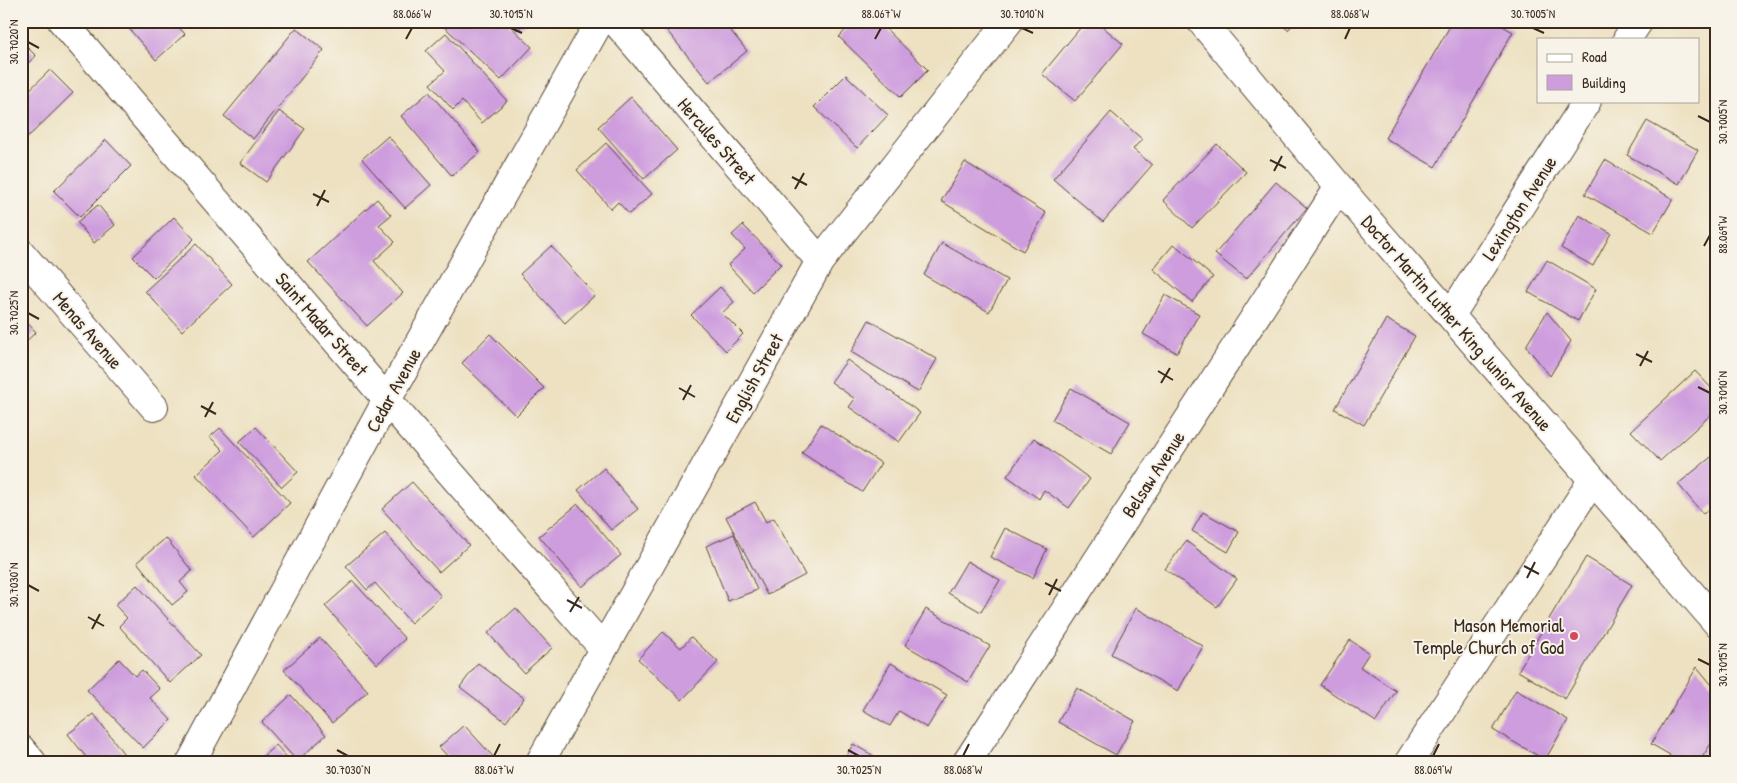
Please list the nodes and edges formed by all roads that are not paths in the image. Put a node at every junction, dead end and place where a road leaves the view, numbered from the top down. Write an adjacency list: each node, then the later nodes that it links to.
1 (62, 21): 13 (street, Saint Madar Street)
2 (600, 21): 13 (street, Cedar Avenue)
3 (615, 21): 11 (street, Hercules Street)
4 (1009, 21): 11 (street, English Street)
5 (1201, 21): 9 (street, Doctor Martin Luther King Junior Avenue)
6 (1638, 21): 7 (street)
7 (1628, 38)
8 (1586, 102): 12 (street, Lexington Avenue)
9 (1339, 187): 12 (street, Doctor Martin Luther King Junior Avenue); 22 (street, Belsaw Avenue)
10 (21, 253): 14 (street, Menas Avenue)
11 (820, 261): 17 (street, English Street)
12 (1451, 315): 15 (street, Doctor Martin Luther King Junior Avenue)
13 (387, 400): 17 (street, Saint Madar Street); 20 (street, Cedar Avenue)
14 (154, 407)
15 (1592, 480): 16 (street, Doctor Martin Luther King Junior Avenue); 23 (street)
16 (1716, 622)
17 (603, 648): 21 (street, English Street)
18 (21, 749): 19 (street)
19 (32, 762)
20 (191, 762)
21 (540, 762)
22 (967, 762)
23 (1409, 762)

